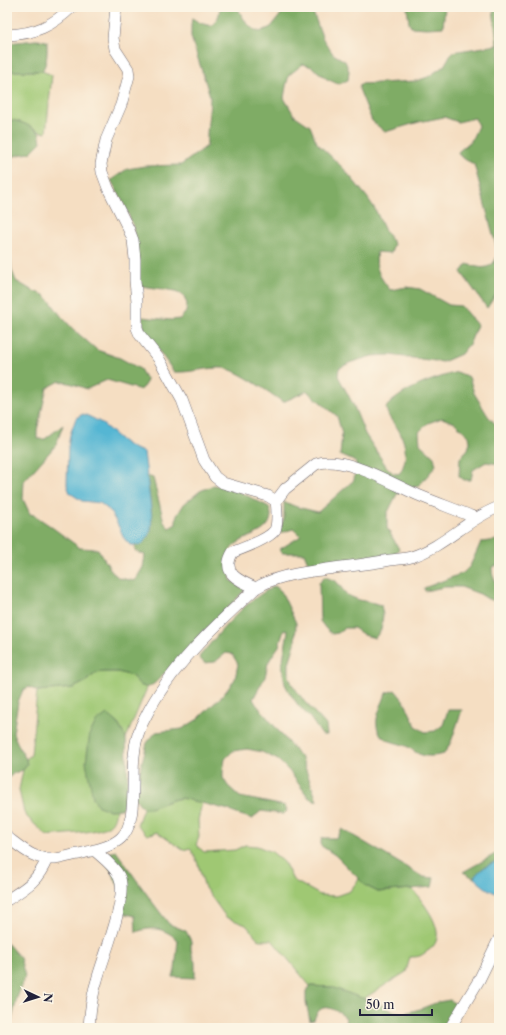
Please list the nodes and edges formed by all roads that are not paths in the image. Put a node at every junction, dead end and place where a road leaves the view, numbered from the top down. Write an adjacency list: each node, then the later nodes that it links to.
1 (72, 7): 3 (street)
2 (116, 7): 4 (street)
3 (7, 35)
4 (276, 501): 6 (street); 7 (street)
5 (499, 507): 6 (street)
6 (476, 518): 7 (street)
7 (256, 588): 9 (street)
8 (7, 837): 10 (street)
9 (94, 850): 10 (street); 13 (street)
10 (47, 859): 11 (street)
11 (7, 900)
12 (499, 939): 14 (street)
13 (89, 1028)
14 (450, 1028)

